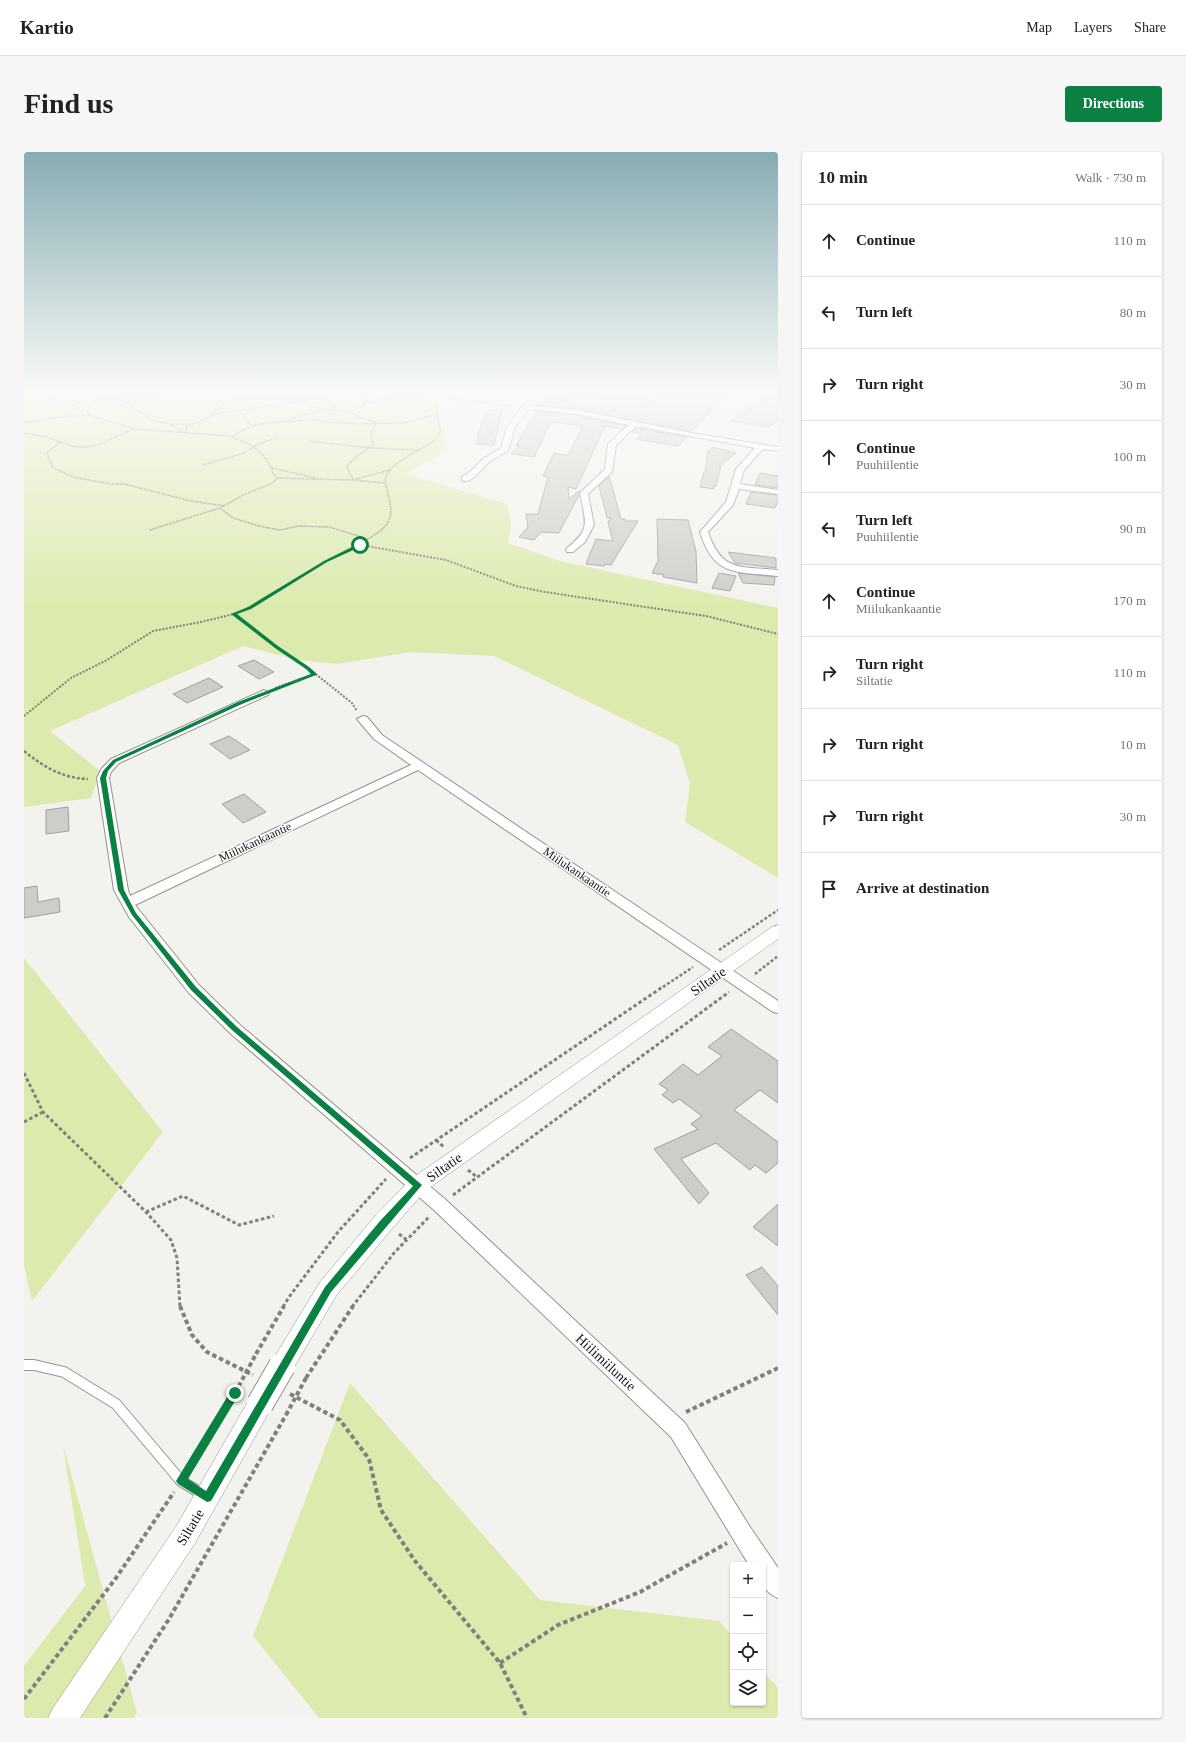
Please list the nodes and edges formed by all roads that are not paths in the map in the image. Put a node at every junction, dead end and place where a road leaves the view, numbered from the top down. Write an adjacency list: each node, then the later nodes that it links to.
1 (481, 466): 4 (street)
2 (609, 466): 7 (street)
3 (743, 466): 5 (street)
4 (465, 479)
5 (736, 486): 6 (street); 8 (street)
6 (778, 492)
7 (570, 550)
8 (778, 573)
9 (264, 693): 12 (street)
10 (363, 719): 11 (street)
11 (419, 765): 12 (street, Miilukankaantie); 14 (street, Miilukankaantie)
12 (127, 903): 16 (street)
13 (778, 931): 14 (street, Siltatie)
14 (723, 971): 15 (street); 16 (street, Siltatie)
15 (778, 1008)
16 (418, 1185): 18 (street, Siltatie, bridge); 19 (street, Hiilimiiluntie)
17 (24, 1365): 18 (lane)
18 (207, 1497): 22 (street, Siltatie)
19 (761, 1562)
20 (766, 1569): 21 (street, Hiilimiiluntie)
21 (778, 1587)
22 (63, 1718)

